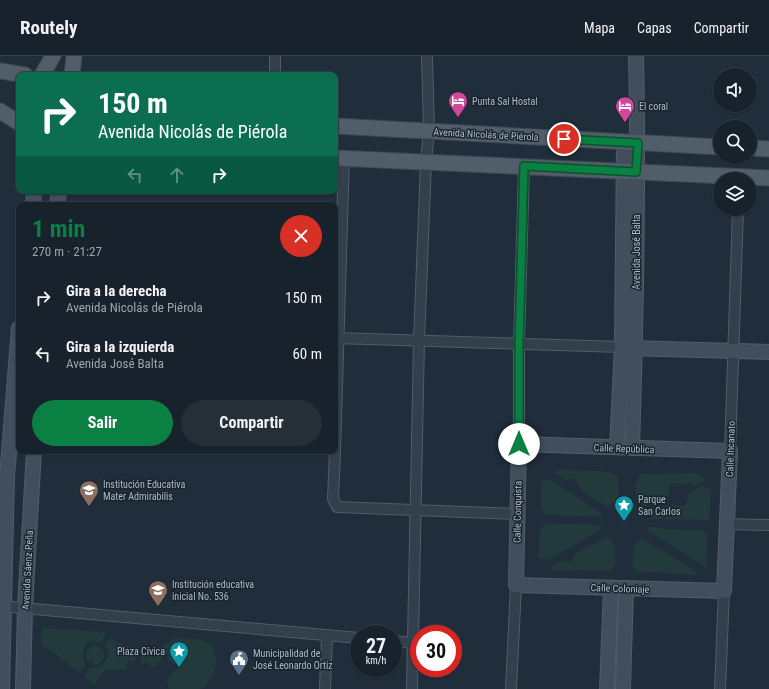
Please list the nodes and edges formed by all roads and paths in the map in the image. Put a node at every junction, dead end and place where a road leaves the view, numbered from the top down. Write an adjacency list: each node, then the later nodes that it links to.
1 (53, 56): 7 (main road)
2 (74, 56): 8 (main road)
3 (275, 56): 9 (street)
4 (427, 56): 14 (street)
5 (636, 56): 15 (street, Avenida José Balta)
6 (0, 71): 10 (main road)
7 (44, 72)
8 (72, 72)
9 (275, 72)
10 (16, 74)
11 (0, 111): 12 (main road)
12 (16, 121)
13 (338, 126): 14 (main road, Avenida Nicolás de Piérola)
14 (429, 131): 15 (main road, Avenida Nicolás de Piérola); 20 (street)
15 (631, 142): 16 (main road, Avenida Nicolás de Piérola); 22 (street, Avenida José Balta)
16 (713, 147)
17 (757, 148): 18 (main road)
18 (769, 149)
19 (340, 158): 20 (main road); 27 (street)
20 (426, 162): 21 (main road); 29 (street)
21 (524, 166): 22 (main road); 30 (street, Calle Conquista)
22 (630, 172): 23 (main road); 31 (street, Avenida José Balta)
23 (713, 177)
24 (757, 178): 25 (main road)
25 (769, 178)
26 (738, 216): 32 (street, Calle Incanato)
27 (338, 316)
28 (338, 338): 29 (street)
29 (419, 341): 30 (street); 41 (street)
30 (519, 344): 31 (street); 35 (street, Calle Conquista)
31 (628, 348): 32 (street); 36 (street, Avenida José Balta); 37 (street, Avenida José Balta)
32 (733, 351): 33 (street); 38 (street, Calle Incanato)
33 (769, 352)
34 (16, 365): 49 (street)
35 (519, 444): 36 (street, Calle República); 42 (street, Calle Conquista)
36 (617, 447): 37 (street, Calle República)
37 (632, 448): 38 (street, Calle República)
38 (730, 451): 43 (street, Calle Incanato)
39 (34, 454): 50 (street, Avenida Sáenz Peña)
40 (335, 454): 41 (street)
41 (416, 510): 42 (street); 51 (street)
42 (517, 514): 45 (street, Calle Conquista)
43 (728, 524): 44 (street); 48 (street, Calle Incanato)
44 (769, 525)
45 (516, 585): 46 (street, Calle Coloniaje); 59 (street, Calle Conquista)
46 (611, 588): 47 (street, Calle Coloniaje); 60 (street)
47 (626, 588): 48 (street, Calle Coloniaje); 61 (street)
48 (724, 591): 62 (street, Calle Incanato)
49 (1, 606): 50 (street); 55 (street)
50 (25, 606): 52 (street); 56 (street, Avenida Sáenz Peña)
51 (414, 625)
52 (327, 635): 53 (street); 57 (street)
53 (350, 637)
54 (413, 677): 58 (street)
55 (2, 689)
56 (23, 689)
57 (325, 689)
58 (412, 689)
59 (511, 689)
60 (607, 689)
61 (623, 689)
62 (720, 689)

